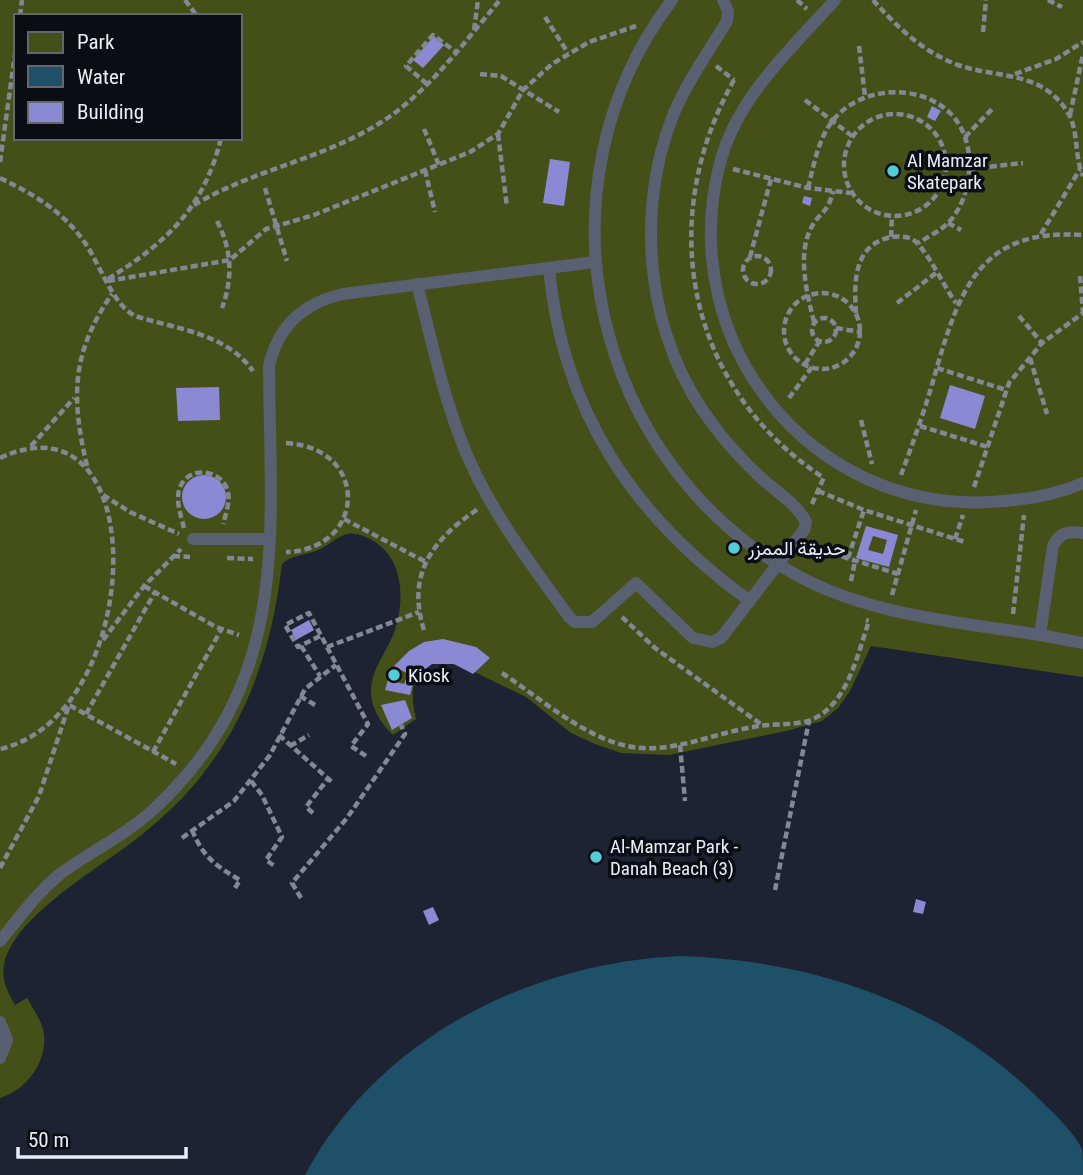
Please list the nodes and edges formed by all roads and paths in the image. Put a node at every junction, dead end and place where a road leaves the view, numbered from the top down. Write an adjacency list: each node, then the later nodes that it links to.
1 (478, 0): 12 (path)
2 (500, 0): 12 (path)
3 (672, 0): 10 (lane)
4 (723, 0): 19 (lane)
5 (835, 0): 25 (lane)
6 (873, 0): 22 (path)
7 (986, 0): 13 (path)
8 (1048, 0): 9 (path)
9 (1062, 7)
10 (660, 16): 17 (path); 66 (lane)
11 (545, 17): 17 (path)
12 (474, 30): 16 (path)
13 (983, 32)
14 (1083, 42): 22 (path)
15 (859, 46): 26 (path)
16 (456, 52): 23 (path); 23 (path)
17 (568, 53): 24 (path)
18 (1083, 54): 30 (path)
19 (704, 58): 25 (path); 111 (lane)
20 (14, 61): 37 (path)
21 (480, 74): 24 (path)
22 (1013, 75): 30 (path)
23 (427, 84): 51 (path)
24 (523, 90): 29 (path); 33 (path)
25 (752, 93): 40 (lane)
26 (865, 96): 31 (path); 35 (path)
27 (806, 100): 31 (path)
28 (994, 107): 35 (path)
29 (559, 112)
30 (1070, 116): 42 (path)
31 (833, 120): 34 (path); 48 (path)
32 (424, 129): 39 (path)
33 (498, 134): 39 (path); 52 (path)
34 (852, 136): 50 (path); 54 (path)
35 (965, 137): 41 (path)
36 (220, 140): 51 (path)
37 (0, 162)
38 (1023, 163): 41 (path)
39 (439, 165): 43 (path)
40 (719, 166): 46 (path); 92 (lane)
41 (969, 169): 56 (path)
42 (1080, 169): 44 (path); 59 (path)
43 (425, 170): 53 (path); 57 (path)
44 (1083, 176)
45 (0, 178): 70 (path)
46 (771, 179): 48 (path); 63 (path)
47 (265, 188): 57 (path)
48 (808, 188): 49 (path)
49 (833, 191): 50 (path); 73 (path)
50 (851, 193): 54 (path)
51 (194, 205): 70 (path)
52 (507, 207)
53 (435, 212)
54 (892, 216): 61 (path)
55 (217, 221): 64 (path)
56 (948, 223): 58 (path); 62 (path)
57 (278, 225): 64 (path); 65 (path)
58 (961, 230)
59 (1041, 234): 60 (path); 75 (path)
60 (1083, 235)
61 (891, 237): 62 (path); 77 (path)
62 (918, 243): 68 (path)
63 (750, 257): 63 (path)
64 (230, 260): 70 (path); 76 (path)
65 (286, 261)
66 (595, 262): 67 (lane); 124 (lane)
67 (549, 268): 71 (lane); 129 (lane)
68 (936, 273): 74 (path); 75 (path)
69 (1080, 276): 78 (path)
70 (108, 280): 72 (path)
71 (417, 284): 90 (lane); 108 (lane)
72 (112, 294): 90 (path); 91 (path)
73 (808, 296): 77 (path); 80 (path); 86 (path)
74 (897, 303)
75 (957, 304): 88 (path)
76 (222, 308)
77 (856, 313): 82 (path)
78 (1083, 313): 84 (path)
79 (1019, 316): 84 (path)
80 (814, 323): 81 (path); 83 (path)
81 (836, 328): 82 (path); 83 (path)
82 (860, 332): 87 (path)
83 (819, 342): 86 (path)
84 (1042, 343): 85 (path)
85 (1029, 358): 89 (path); 93 (path)
86 (805, 365): 87 (path)
87 (812, 367): 92 (path)
88 (937, 368): 89 (path); 95 (path)
89 (1006, 390): 97 (path)
90 (269, 395): 115 (lane)
91 (75, 398): 96 (path); 100 (path)
92 (778, 413): 99 (lane)
93 (1047, 414)
94 (861, 420): 102 (path)
95 (919, 426): 97 (path); 103 (path)
96 (30, 447): 98 (path); 100 (path)
97 (988, 447): 109 (path)
98 (0, 457)
99 (833, 461): 102 (lane); 104 (path)
100 (87, 467): 105 (path)
101 (1083, 483): 107 (lane)
102 (877, 484): 103 (lane)
103 (896, 490): 106 (lane)
104 (818, 491): 110 (path); 111 (path)
105 (103, 495): 117 (path); 142 (path)
106 (920, 498): 109 (lane); 113 (path)
107 (1025, 500): 109 (lane); 136 (path)
108 (491, 501): 123 (path); 130 (lane)
109 (968, 503): 118 (path)
110 (864, 510): 113 (path); 121 (path)
111 (805, 518): 119 (lane)
112 (344, 519): 123 (path)
113 (912, 526): 118 (path); 125 (path)
114 (1083, 533): 137 (lane)
115 (270, 538): 117 (lane); 139 (lane)
116 (193, 539): 117 (lane); 127 (path)
117 (220, 539)
118 (955, 539): 120 (path)
119 (794, 542): 121 (path); 124 (lane)
120 (965, 542)
121 (848, 558): 122 (path)
122 (855, 561): 125 (path); 126 (path)
123 (426, 562): 132 (path)
124 (778, 564): 129 (lane); 131 (lane)
125 (898, 574): 131 (path)
126 (850, 583)
127 (144, 586): 128 (path); 142 (path)
128 (155, 592): 134 (path); 150 (path)
129 (750, 601): 130 (lane)
130 (610, 607): 153 (path)
131 (888, 610): 136 (lane)
132 (419, 612): 135 (path); 143 (path)
133 (860, 618): 151 (path)
134 (221, 630): 139 (path); 159 (path)
135 (424, 631)
136 (1011, 631): 137 (lane)
137 (1040, 635): 140 (lane)
138 (320, 636): 141 (path); 141 (path); 143 (path)
139 (257, 639): 161 (lane)
140 (1083, 643)
141 (301, 646): 146 (path)
142 (98, 647): 148 (path)
143 (327, 647): 144 (path)
144 (336, 665): 146 (path); 160 (path)
145 (502, 673): 156 (path)
146 (320, 676): 147 (path)
147 (300, 696): 149 (path); 154 (path)
148 (69, 705): 150 (path); 158 (path); 170 (path)
149 (315, 705)
150 (86, 714): 159 (path)
151 (810, 720): 153 (path); 172 (path)
152 (401, 725): 173 (path)
153 (762, 725): 156 (path)
154 (279, 735): 157 (path); 163 (path)
155 (309, 736): 157 (path)
156 (680, 745): 165 (path)
157 (290, 746): 162 (path)
158 (0, 749)
159 (153, 752): 161 (path)
160 (366, 756)
161 (190, 772): 174 (lane)
162 (327, 780): 164 (path); 166 (path)
163 (251, 781): 167 (path); 169 (path)
164 (332, 783)
165 (685, 801)
166 (313, 813)
167 (192, 830): 168 (path); 171 (path)
168 (182, 838)
169 (276, 867)
170 (0, 868)
171 (235, 888)
172 (775, 890)
173 (301, 898)
174 (0, 941)
175 (0, 1022): 176 (lane)
176 (0, 1058)

